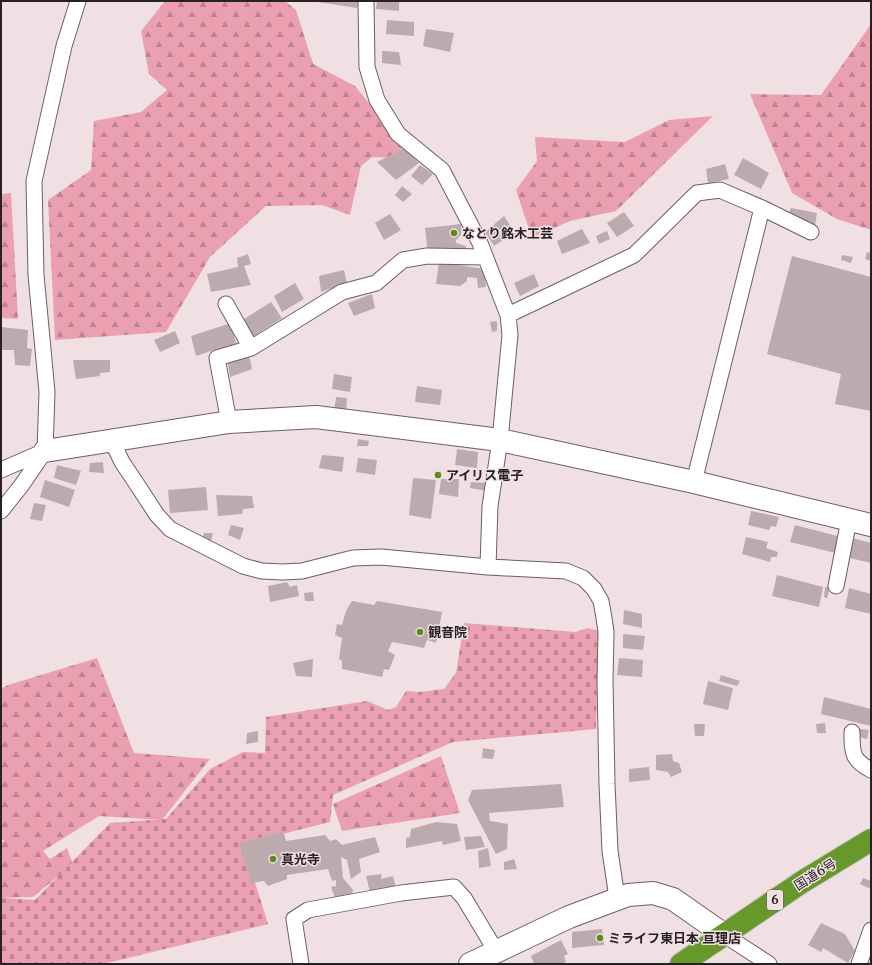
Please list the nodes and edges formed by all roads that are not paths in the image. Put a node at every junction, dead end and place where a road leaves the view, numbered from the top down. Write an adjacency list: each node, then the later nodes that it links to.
1 (78, 1): 12 (street)
2 (366, 1): 5 (street)
3 (762, 208): 4 (street); 7 (street); 14 (street)
4 (811, 232)
5 (485, 257): 7 (street); 8 (street)
6 (226, 304): 8 (street)
7 (508, 315): 10 (street)
8 (251, 348): 9 (street)
9 (229, 422): 10 (street); 11 (street)
10 (500, 440): 14 (street); 18 (street)
11 (112, 441): 12 (street); 18 (street)
12 (46, 451): 13 (street); 15 (street)
13 (1, 470)
14 (694, 482): 16 (street)
15 (1, 511)
16 (849, 520): 17 (street); 19 (street)
17 (871, 525)
18 (488, 567): 23 (street)
19 (836, 586)
20 (852, 732): 21 (street)
21 (871, 770)
22 (871, 840): 25 (highway, 国道6号 / 6)
23 (617, 898): 25 (street); 26 (street)
24 (871, 930): 31 (street)
25 (723, 934): 29 (highway, 国道6号 / 6); 30 (street)
26 (496, 952): 27 (street); 28 (street)
27 (301, 964)
28 (470, 964)
29 (681, 964)
30 (769, 964)
31 (859, 964)

